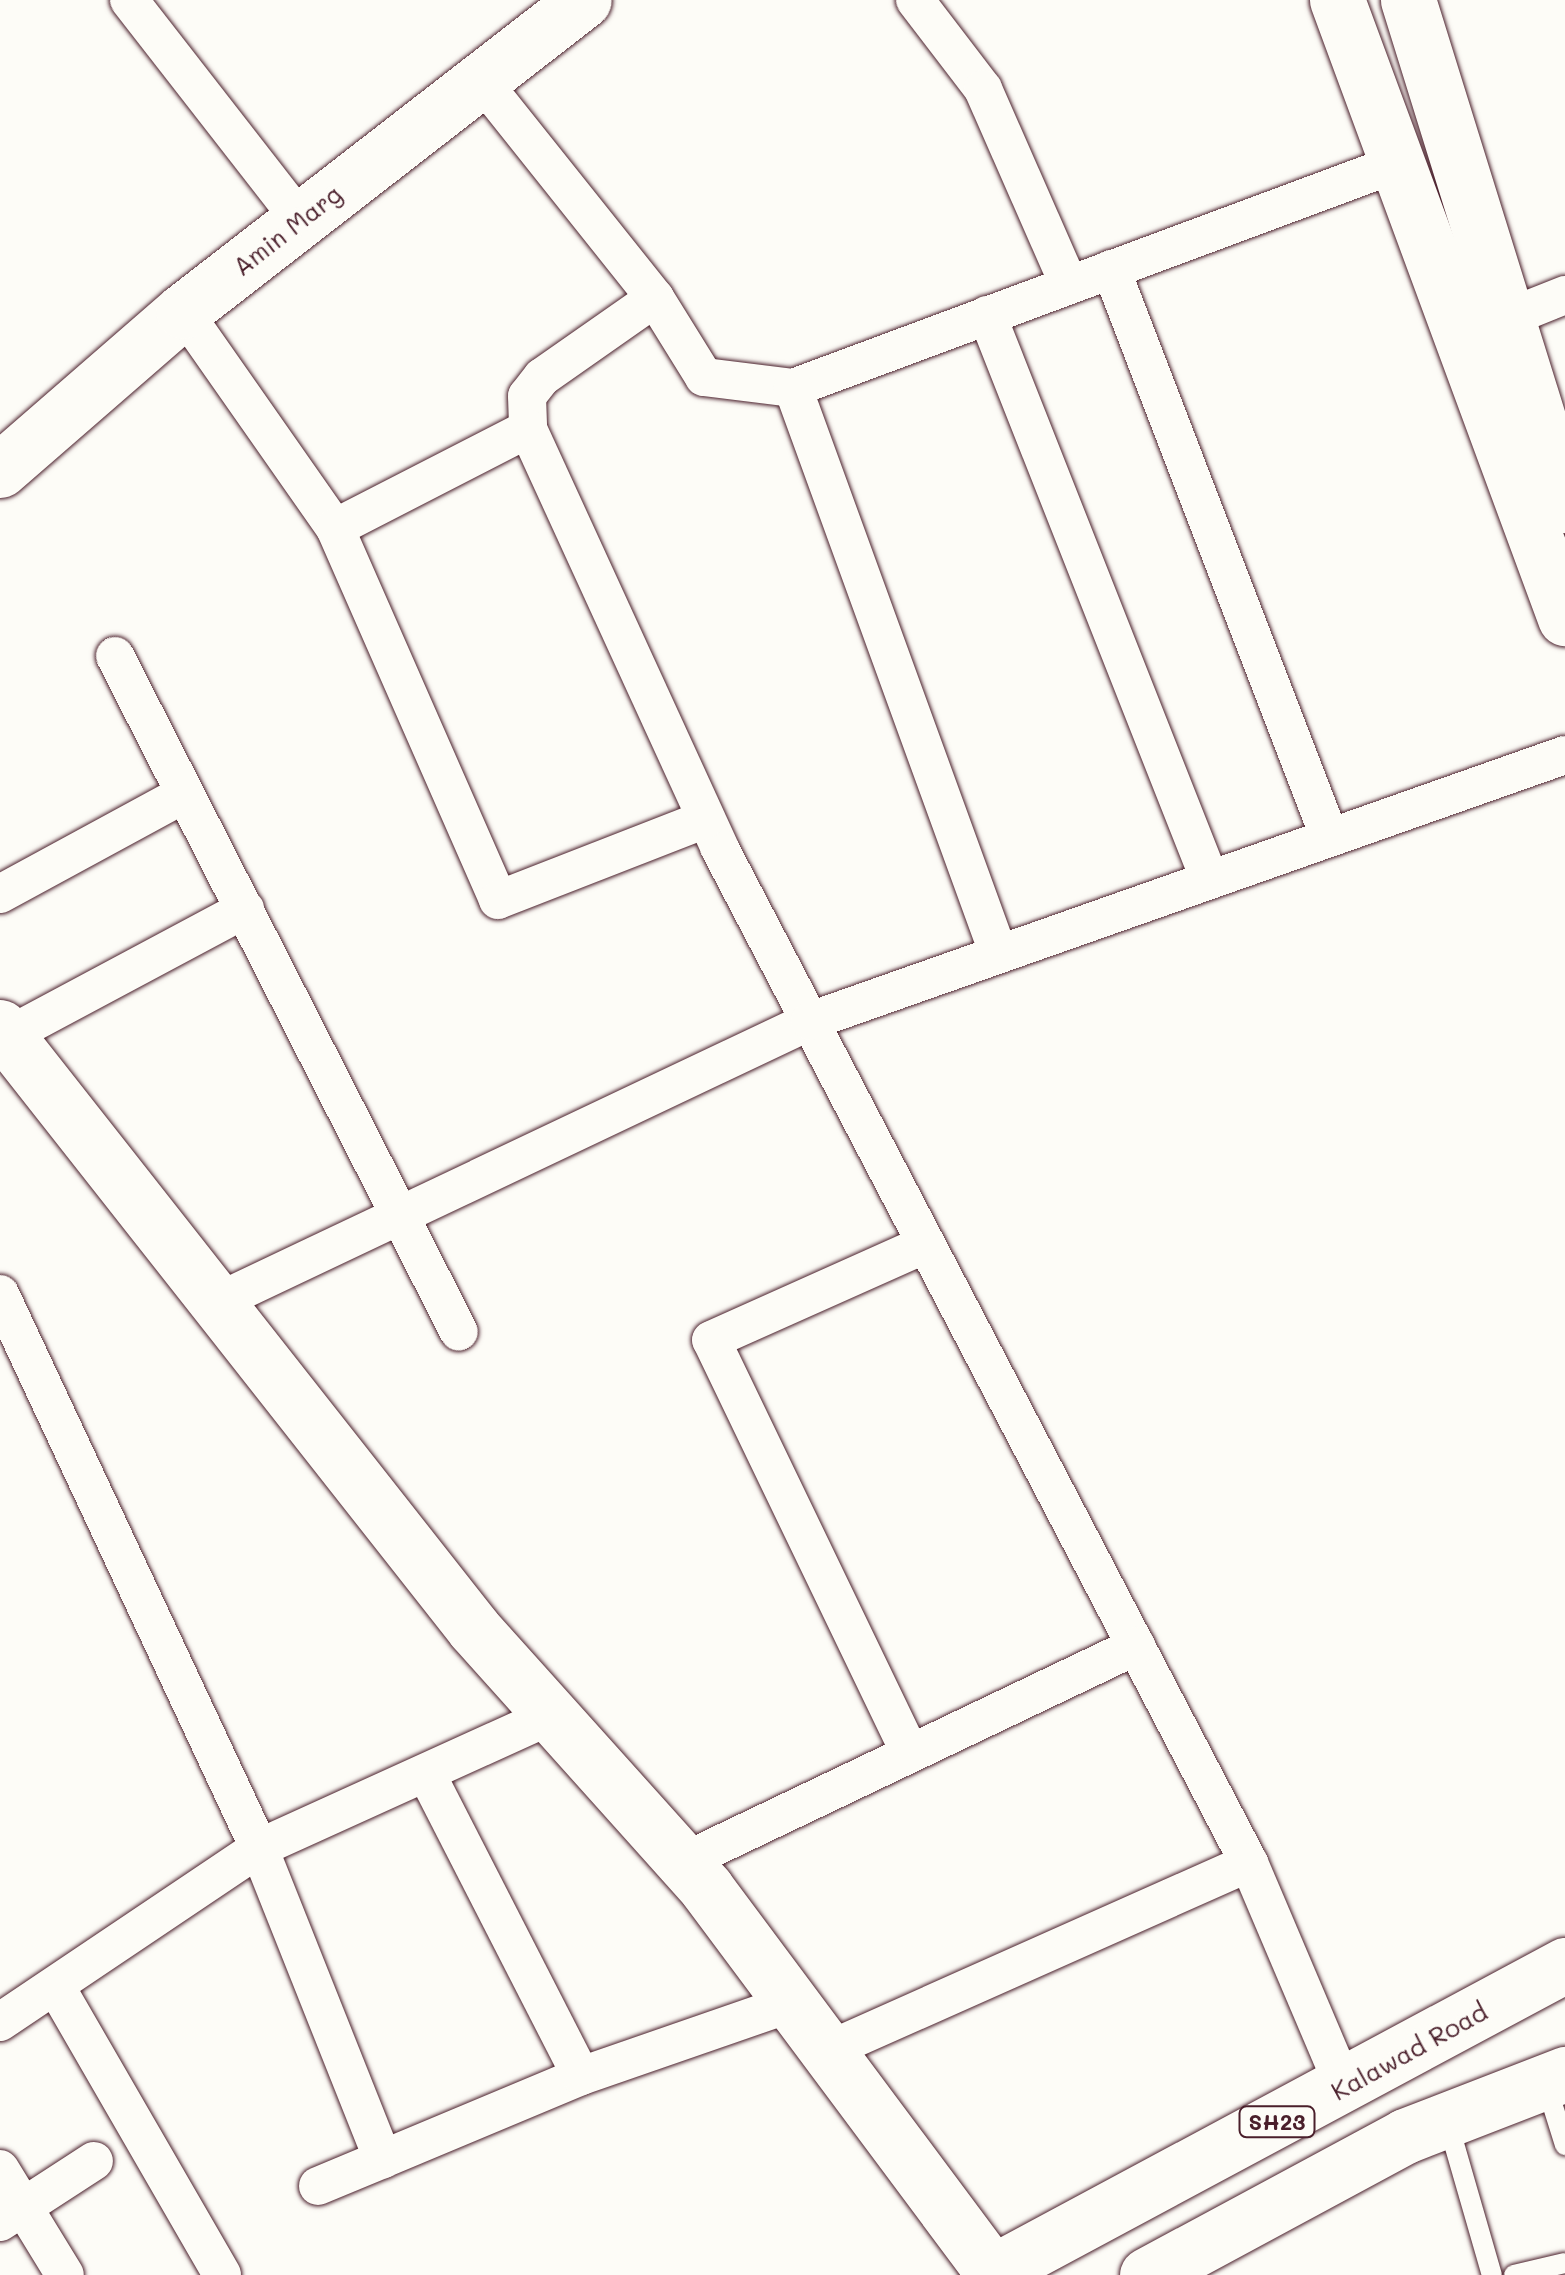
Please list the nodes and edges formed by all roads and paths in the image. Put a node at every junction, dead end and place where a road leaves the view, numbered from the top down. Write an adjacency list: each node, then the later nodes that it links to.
1 (128, 0): 8 (street)
2 (584, 0): 6 (main road, Amin Marg)
3 (915, 0): 10 (street)
4 (1337, 0): 21 (main road)
5 (1408, 0): 15 (main road)
6 (481, 80): 8 (main road, Amin Marg); 12 (street)
7 (1382, 169): 9 (street)
8 (300, 220): 13 (main road, Amin Marg)
9 (1111, 268): 10 (street); 26 (street)
10 (1068, 284): 14 (street)
11 (1565, 295): 15 (street)
12 (655, 298): 16 (street); 17 (street)
13 (183, 310): 18 (main road, Amin Marg); 20 (street)
14 (987, 315): 16 (street); 27 (street)
15 (1510, 317): 19 (main road)
16 (793, 388): 30 (street)
17 (528, 429): 20 (street); 25 (street)
18 (0, 470)
19 (1565, 505)
20 (335, 528): 25 (street)
21 (1565, 618)
22 (115, 656): 24 (street)
23 (1565, 756): 26 (street)
24 (184, 794): 28 (street); 29 (street)
25 (706, 819): 31 (street)
26 (1329, 836): 27 (street)
27 (1209, 878): 30 (street)
28 (0, 894)
29 (245, 909): 32 (street); 33 (street)
30 (998, 952): 31 (street)
31 (810, 1021): 33 (street); 34 (street)
32 (2, 1034): 36 (main road)
33 (404, 1213): 36 (street); 37 (street)
34 (926, 1244): 38 (street); 40 (street)
35 (0, 1294): 42 (street)
36 (217, 1302): 39 (main road)
37 (459, 1332)
38 (1136, 1646): 40 (street); 44 (street)
39 (552, 1715): 41 (street); 43 (main road)
40 (910, 1754): 43 (street)
41 (426, 1774): 42 (street); 50 (street)
42 (259, 1848): 46 (street); 55 (street)
43 (682, 1862): 47 (main road)
44 (1249, 1863): 49 (street); 52 (street)
45 (1565, 1965): 52 (main road, Kalawad Road / SH23)
46 (56, 1988): 48 (street); 64 (street)
47 (789, 2004): 49 (main road); 50 (street)
48 (0, 2022)
49 (824, 2052): 62 (main road)
50 (581, 2076): 55 (street)
51 (1555, 2078): 53 (main road); 54 (lane)
52 (1344, 2088): 62 (main road, Kalawad Road / SH23)
53 (1447, 2120): 61 (main road); 65 (lane)
54 (1565, 2144)
55 (383, 2160): 58 (street)
56 (94, 2161): 59 (street)
57 (0, 2170): 59 (street)
58 (318, 2186)
59 (12, 2215): 63 (street)
60 (1565, 2262): 66 (lane)
61 (1166, 2270)
62 (990, 2274)
63 (65, 2275)
64 (222, 2275)
65 (1492, 2275)
66 (1514, 2275)

